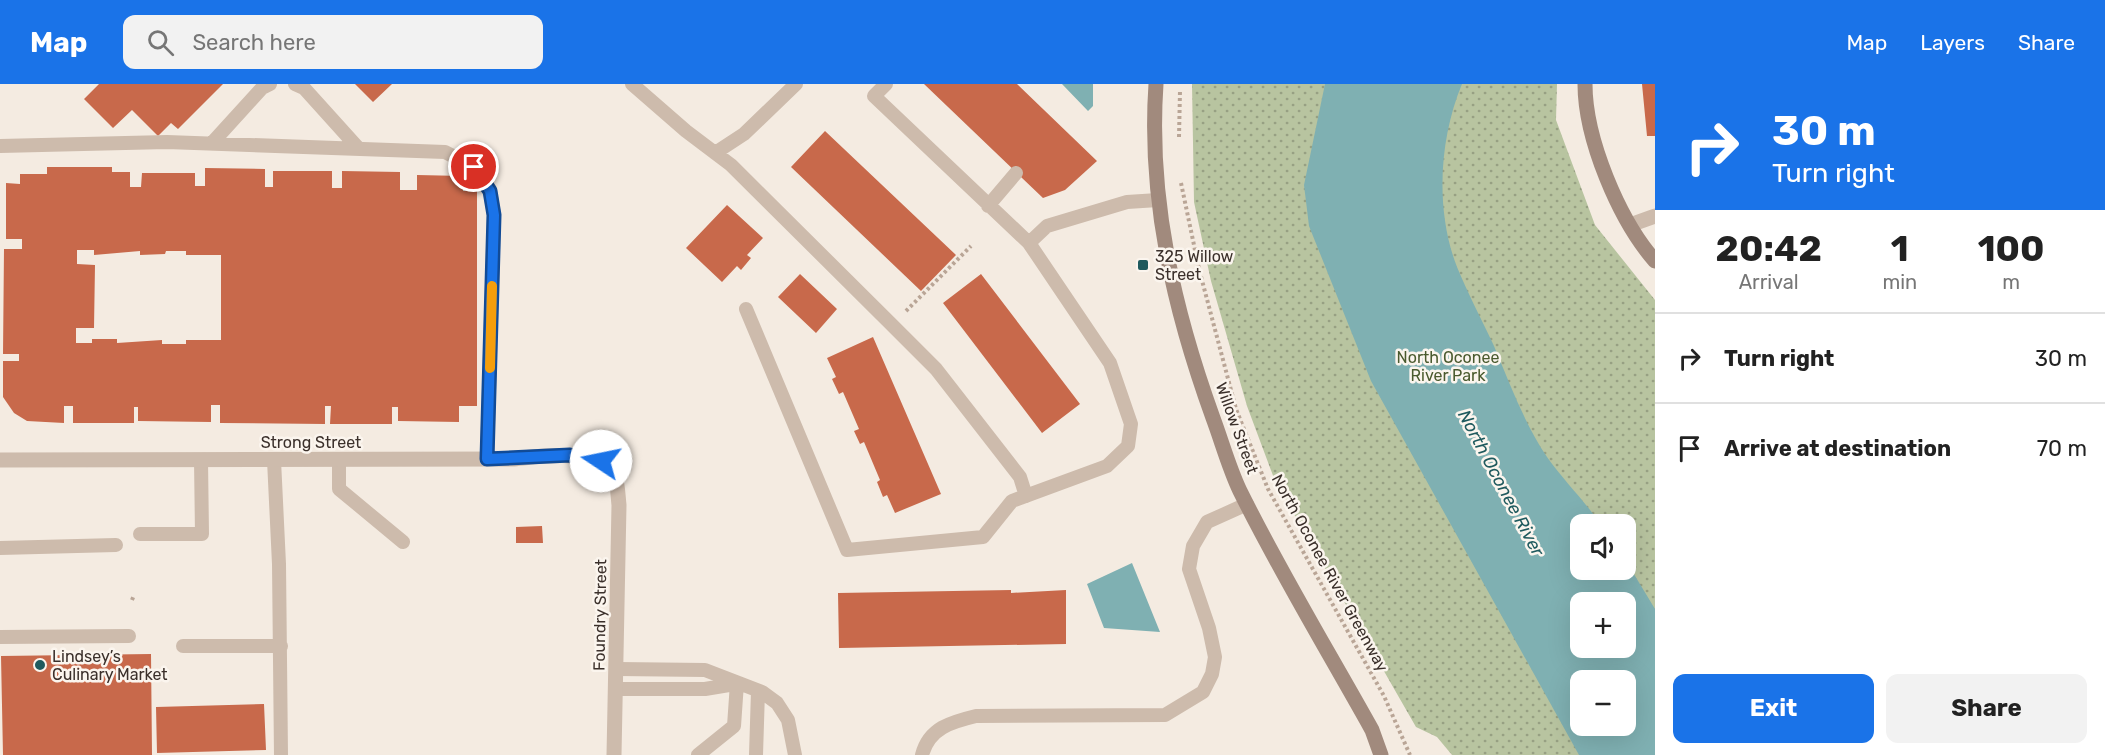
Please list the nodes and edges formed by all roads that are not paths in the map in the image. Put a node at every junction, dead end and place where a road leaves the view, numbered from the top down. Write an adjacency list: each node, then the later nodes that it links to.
1 (270, 84): 8 (lane)
2 (295, 84): 10 (lane)
3 (632, 84): 11 (lane)
4 (796, 84): 11 (lane)
5 (886, 84): 14 (lane)
6 (1156, 84): 13 (street, Willow Street)
7 (1585, 84): 16 (street)
8 (212, 143): 9 (lane); 10 (lane)
9 (0, 146)
10 (359, 148): 20 (lane)
11 (715, 153): 26 (lane)
12 (1016, 173): 14 (lane)
13 (1158, 200): 17 (lane); 27 (street, Willow Street)
14 (987, 206): 17 (lane)
15 (1655, 216): 16 (street)
16 (1630, 225): 18 (street)
17 (1029, 243): 26 (lane)
18 (1655, 261)
19 (747, 309): 26 (lane)
20 (487, 459): 24 (street, Strong Street); 25 (street, Strong Street)
21 (0, 460): 22 (street, Strong Street)
22 (201, 460): 23 (street, Strong Street); 28 (lane)
23 (273, 460): 24 (street, Strong Street); 35 (lane)
24 (339, 460): 29 (lane)
25 (614, 476): 36 (street, Foundry Street)
26 (1026, 496)
27 (1247, 504): 45 (lane); 46 (street, Willow Street)
28 (140, 534)
29 (403, 542)
30 (116, 545): 31 (lane)
31 (0, 548)
32 (129, 636): 33 (lane)
33 (0, 637)
34 (183, 646): 35 (lane)
35 (280, 646): 40 (lane)
36 (618, 669): 37 (lane); 38 (street, Foundry Street)
37 (737, 683): 38 (lane); 39 (lane); 42 (lane)
38 (617, 688): 41 (street, Foundry Street)
39 (758, 691): 43 (lane); 44 (lane)
40 (281, 755)
41 (614, 755)
42 (698, 755)
43 (756, 755)
44 (795, 755)
45 (922, 755)
46 (1381, 755)

